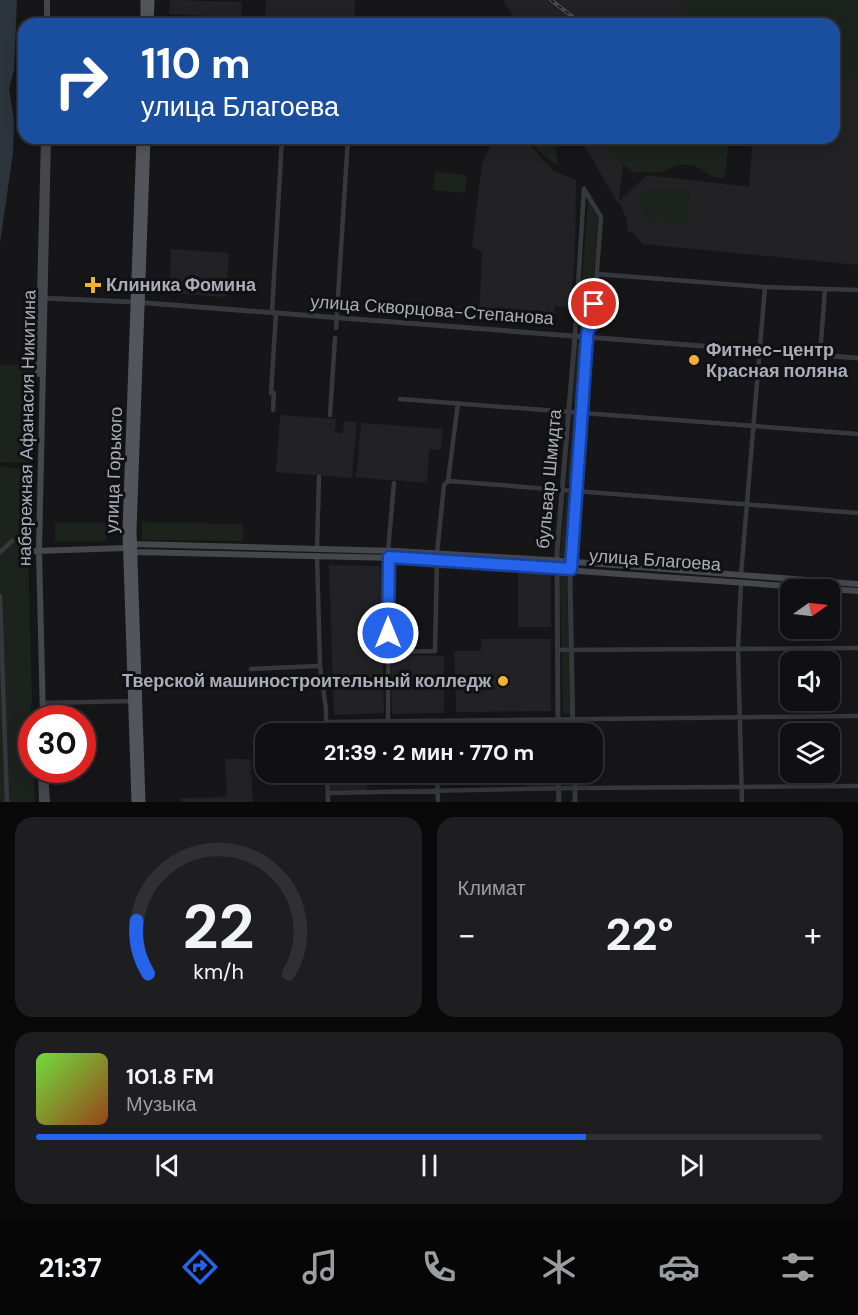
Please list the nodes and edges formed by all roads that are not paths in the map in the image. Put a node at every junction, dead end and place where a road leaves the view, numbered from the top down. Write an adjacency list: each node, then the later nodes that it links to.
1 (50, 0): 4 (main road)
2 (144, 0): 5 (main road)
3 (151, 0): 6 (main road)
4 (49, 18)
5 (144, 18)
6 (150, 18)
7 (46, 144): 16 (main road, набережная Афанасия Никитина)
8 (140, 144): 17 (main road, улица Горького)
9 (147, 144): 17 (main road, улица Горького)
10 (282, 144): 18 (street)
11 (348, 144): 19 (street)
12 (597, 274): 13 (street); 21 (street); 22 (street)
13 (765, 287): 14 (street); 24 (street)
14 (825, 289): 15 (street); 25 (street)
15 (858, 290)
16 (42, 298): 17 (street, улица Скворцова-Степанова); 44 (main road, набережная Афанасия Никитина)
17 (138, 302): 18 (street, улица Скворцова-Степанова); 43 (main road, улица Горького)
18 (274, 313): 19 (street, улица Скворцова-Степанова); 29 (street)
19 (337, 317): 20 (street); 21 (street, улица Скворцова-Степанова)
20 (336, 328)
21 (575, 336): 22 (street, улица Скворцова-Степанова); 30 (street, бульвар Шмидта)
22 (587, 337): 24 (street, улица Скворцова-Степанова); 31 (street, бульвар Шмидта)
23 (335, 338): 32 (street)
24 (759, 350): 25 (street, улица Скворцова-Степанова); 33 (street)
25 (820, 355): 26 (street, улица Скворцова-Степанова)
26 (858, 358)
27 (400, 399): 28 (street)
28 (458, 403): 30 (street); 36 (street)
29 (273, 410)
30 (570, 411): 31 (street); 38 (street, бульвар Шмидта)
31 (581, 412): 33 (street); 39 (street, бульвар Шмидта)
32 (330, 415)
33 (752, 425): 34 (street); 40 (street)
34 (858, 434)
35 (319, 477): 46 (street)
36 (448, 481): 38 (street); 48 (street)
37 (394, 483): 47 (street)
38 (562, 490): 39 (street); 49 (street, бульвар Шмидта)
39 (575, 491): 40 (street); 50 (street, бульвар Шмидта)
40 (746, 505): 41 (street); 51 (street)
41 (858, 513)
42 (12, 541): 45 (street)
43 (131, 548): 44 (main road, улица Благоева); 46 (main road, улица Благоева); 62 (main road, улица Горького)
44 (37, 551): 63 (main road, набережная Афанасия Никитина); 64 (main road, набережная Афанасия Никитина)
45 (0, 552)
46 (317, 552): 47 (main road, улица Благоева); 60 (street)
47 (388, 554): 48 (main road, улица Благоева); 59 (street)
48 (437, 557): 49 (main road, улица Благоева); 59 (street)
49 (557, 564): 50 (main road, улица Благоева); 57 (street, бульвар Шмидта)
50 (571, 565): 51 (main road, улица Благоева); 58 (street, бульвар Шмидта)
51 (738, 579): 52 (main road); 53 (main road, улица Благоева); 56 (street)
52 (858, 584)
53 (858, 591)
54 (0, 596): 85 (street)
55 (858, 648): 56 (street)
56 (738, 649): 58 (street); 67 (street)
57 (558, 650): 58 (street); 66 (street, бульвар Шмидта)
58 (571, 650): 68 (street, бульвар Шмидта)
59 (388, 652): 71 (street)
60 (320, 666): 61 (street); 70 (street)
61 (251, 669)
62 (135, 701): 63 (street); 87 (main road, улица Горького); 88 (main road, улица Горького)
63 (43, 703)
64 (41, 705)
65 (858, 716): 67 (street)
66 (558, 718): 68 (street); 69 (street); 72 (street, бульвар Шмидта)
67 (740, 718): 68 (street); 80 (street)
68 (572, 719): 73 (street, бульвар Шмидта)
69 (436, 721): 71 (street)
70 (326, 722): 71 (street)
71 (388, 722)
72 (558, 723)
73 (572, 723)
74 (43, 783): 86 (main road)
75 (328, 783): 84 (street)
76 (437, 783): 83 (street)
77 (558, 783): 81 (street)
78 (575, 783): 82 (street)
79 (858, 786): 80 (street)
80 (742, 787): 82 (street); 93 (street)
81 (558, 788): 82 (street); 83 (street); 91 (street)
82 (575, 788): 92 (street)
83 (437, 790): 84 (street); 90 (street)
84 (328, 794): 89 (street)
85 (7, 802)
86 (44, 802)
87 (135, 802)
88 (142, 802)
89 (328, 802)
90 (438, 802)
91 (559, 802)
92 (576, 802)
93 (742, 802)

